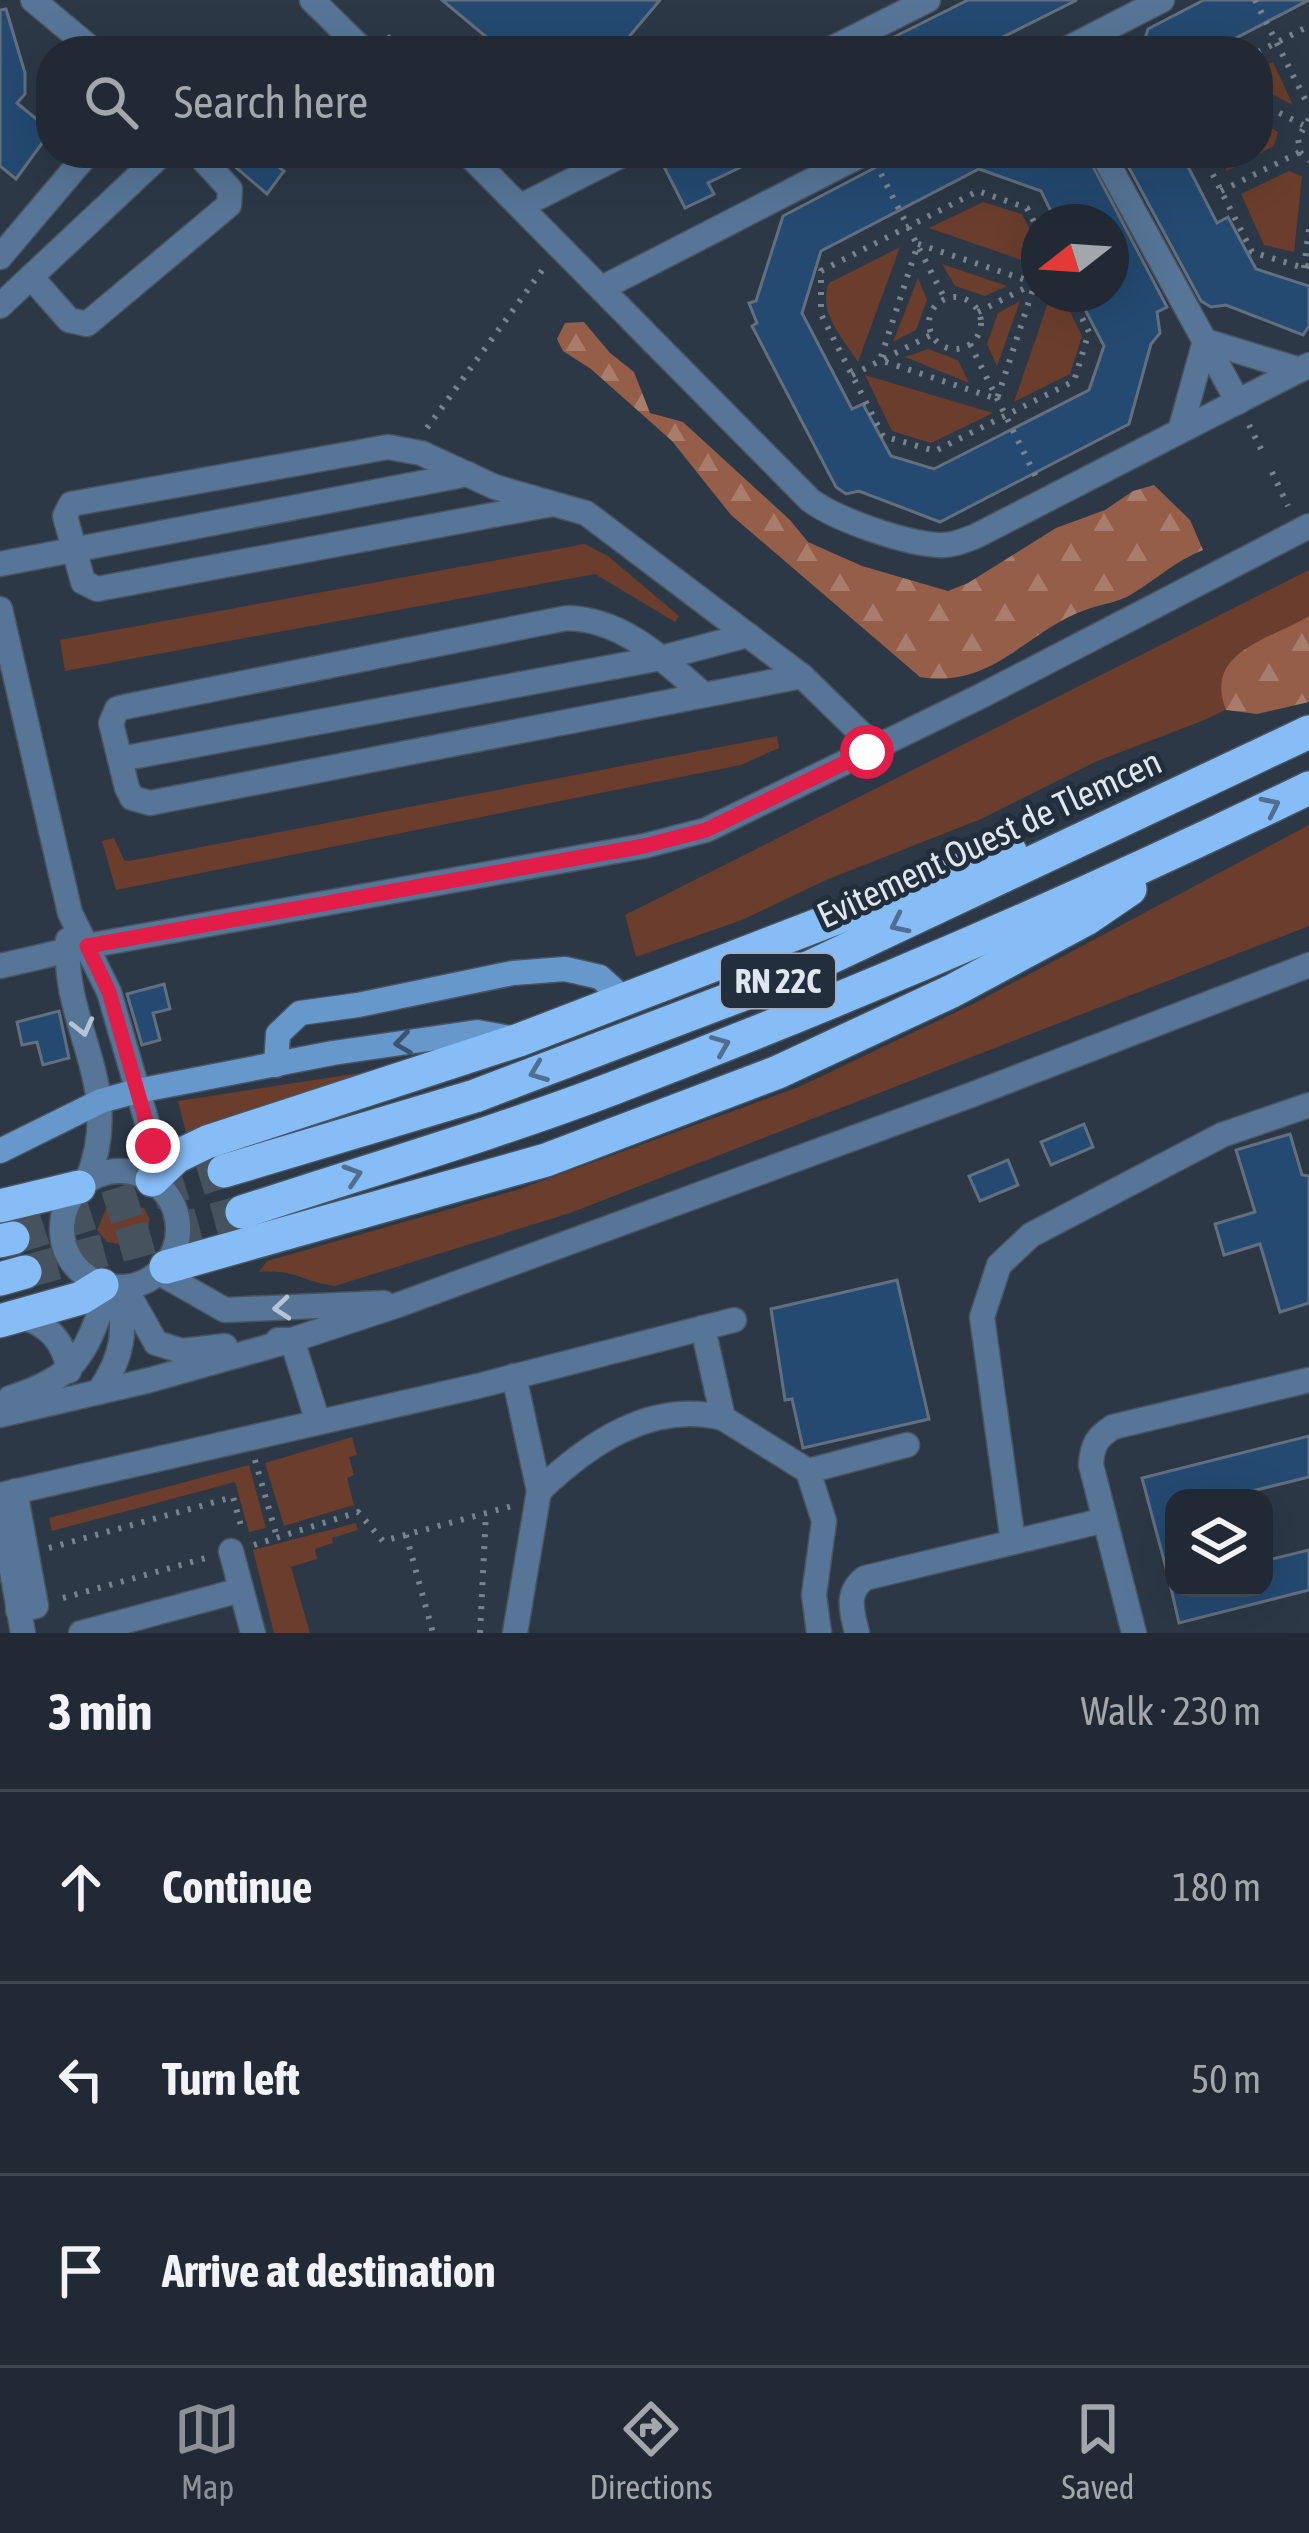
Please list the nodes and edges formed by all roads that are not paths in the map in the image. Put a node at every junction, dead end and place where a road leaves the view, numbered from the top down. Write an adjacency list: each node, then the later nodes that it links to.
1 (33, 0): 5 (street)
2 (312, 0): 6 (street)
3 (928, 0): 7 (street)
4 (1162, 0): 8 (street)
5 (76, 36)
6 (349, 36)
7 (857, 36)
8 (1108, 36)
9 (75, 168): 17 (street)
10 (147, 168): 18 (street)
11 (211, 168): 18 (street)
12 (482, 168): 16 (street)
13 (596, 168): 16 (street)
14 (860, 168): 19 (street)
15 (1110, 168): 21 (street)
16 (521, 206): 19 (street)
17 (0, 257)
18 (31, 277): 20 (street)
19 (604, 287): 24 (street)
20 (1, 303)
21 (1205, 341): 22 (street); 23 (street); 24 (street)
22 (1305, 368): 23 (street)
23 (1238, 402): 24 (street)
24 (1180, 431)
25 (468, 474): 26 (street); 28 (street); 28 (street)
26 (554, 504): 28 (street); 31 (street)
27 (1305, 529): 36 (street)
28 (74, 548): 29 (street)
29 (0, 564)
30 (0, 609): 41 (street)
31 (748, 635): 32 (street); 33 (street)
32 (661, 658): 34 (street); 37 (street); 37 (street)
33 (802, 676): 34 (street); 36 (street)
34 (704, 695): 37 (street)
35 (1309, 732): 39 (highway, Evitement Ouest de Tlemcen / RN 22C)
36 (875, 748): 41 (street)
37 (120, 760)
38 (1309, 788): 40 (highway, RN 22C, one-way to 38)
39 (1175, 792): 44 (highway, RN 22C); 51 (highway, Evitement Ouest de Tlemcen / RN 22C, one-way to 51)
40 (1206, 838): 55 (highway, RN 22C, one-way to 40); 56 (highway, RN 22C)
41 (77, 949): 43 (street); 47 (street); 48 (street, one-way to 48)
42 (1309, 964): 58 (street)
43 (0, 966)
44 (624, 999): 45 (highway, RN 22C); 46 (main road)
45 (519, 1040): 46 (main road, one-way to 46); 52 (highway)
46 (276, 1065): 47 (main road)
47 (137, 1091): 48 (main road); 52 (street)
48 (101, 1102): 50 (main road); 53 (street)
49 (1309, 1105): 76 (street)
50 (0, 1151)
51 (224, 1172)
52 (148, 1177): 53 (street); 56 (street)
53 (83, 1184): 54 (highway); 57 (street)
54 (0, 1206)
55 (242, 1212)
56 (163, 1270): 57 (street); 58 (street, one-way to 56)
57 (113, 1287): 59 (highway); 62 (street); 63 (street); 66 (street)
58 (398, 1305): 62 (street)
59 (9, 1318): 63 (street)
60 (734, 1320): 61 (street)
61 (703, 1328): 64 (street); 69 (street)
62 (292, 1340): 66 (street); 70 (street)
63 (69, 1370): 67 (street)
64 (514, 1376): 70 (street); 73 (street)
65 (1309, 1380): 75 (street)
66 (99, 1392): 68 (street)
67 (0, 1402)
68 (0, 1415)
69 (723, 1418): 72 (street); 73 (street)
70 (318, 1422): 74 (street)
71 (907, 1445): 72 (street)
72 (808, 1471): 83 (street)
73 (538, 1496): 82 (street)
74 (5, 1497): 79 (street); 79 (street)
75 (1105, 1520): 76 (street); 85 (street)
76 (1013, 1542): 84 (street)
77 (239, 1549): 78 (street)
78 (241, 1590): 80 (street); 81 (street)
79 (26, 1616)
80 (81, 1633)
81 (253, 1633)
82 (515, 1633)
83 (819, 1633)
84 (857, 1633)
85 (1134, 1633)

